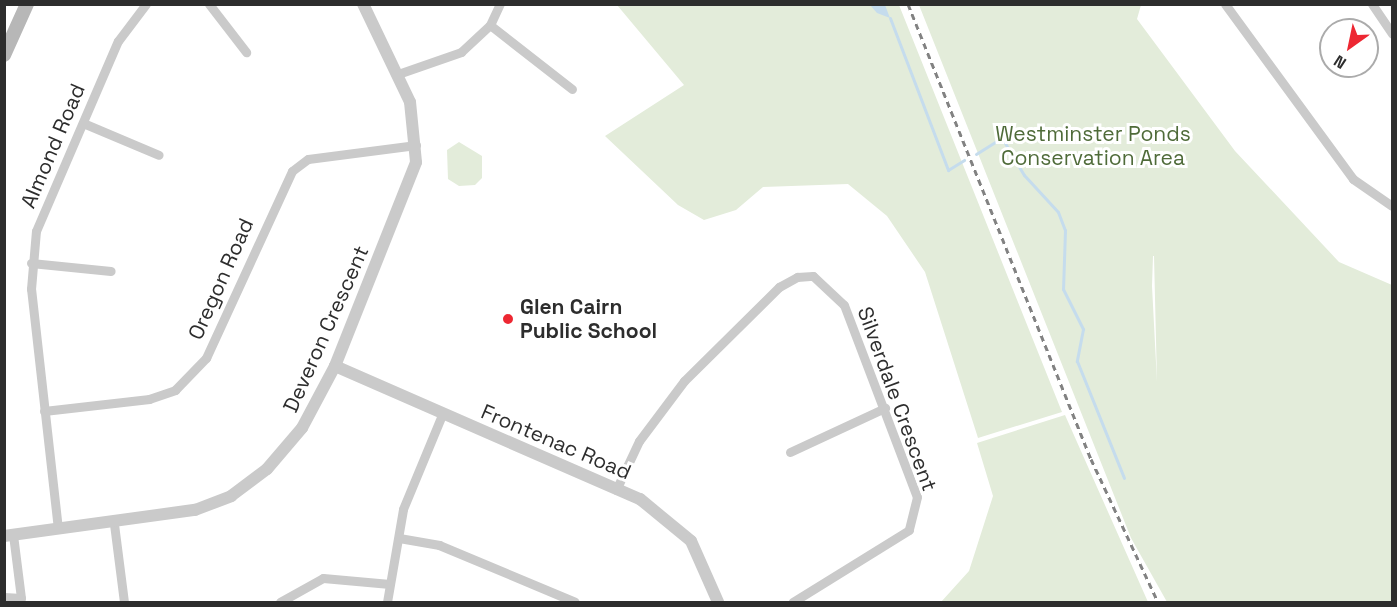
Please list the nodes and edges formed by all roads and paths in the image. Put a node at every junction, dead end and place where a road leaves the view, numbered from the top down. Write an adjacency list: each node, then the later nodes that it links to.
1 (27, 4): 10 (main road)
2 (146, 4): 14 (street, Almond Road)
3 (209, 4): 11 (street)
4 (363, 4): 12 (street, Deveron Crescent)
5 (500, 4): 8 (street)
6 (1225, 4): 17 (street)
7 (1372, 4): 9 (street)
8 (490, 25): 12 (street); 13 (street)
9 (1392, 34)
10 (6, 49)
11 (246, 52)
12 (398, 74): 15 (street, Deveron Crescent)
13 (572, 89)
14 (83, 123): 16 (street); 18 (street, Almond Road)
15 (416, 145): 20 (street, Deveron Crescent); 22 (street, Oregon Road)
16 (159, 156)
17 (1392, 206)
18 (31, 263): 19 (street); 22 (street, Almond Road)
19 (111, 271)
20 (335, 366): 23 (street, Frontenac Road); 26 (street, Deveron Crescent)
21 (885, 408): 24 (street); 25 (street, Silverdale Crescent); 37 (street, Silverdale Crescent)
22 (44, 411): 27 (street, Almond Road)
23 (442, 415): 25 (street, Frontenac Road); 29 (street)
24 (790, 452)
25 (616, 489): 36 (street, Frontenac Road)
26 (114, 524): 27 (street, Deveron Crescent); 32 (street)
27 (58, 529): 28 (street, Deveron Crescent)
28 (8, 536): 31 (street)
29 (399, 538): 30 (street); 35 (street)
30 (390, 584): 33 (street); 34 (street)
31 (4, 597)
32 (124, 603)
33 (280, 603)
34 (387, 603)
35 (575, 603)
36 (718, 603)
37 (793, 603)

